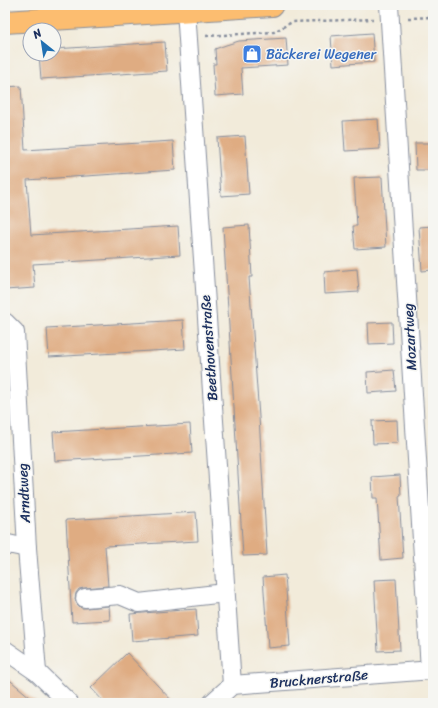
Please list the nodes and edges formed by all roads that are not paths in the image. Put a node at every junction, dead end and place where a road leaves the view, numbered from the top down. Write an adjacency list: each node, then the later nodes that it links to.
1 (272, 5): 2 (main road)
2 (186, 10): 3 (main road); 9 (street, Beethovenstraße)
3 (75, 11): 5 (main road)
4 (390, 12): 12 (street, Mozartweg)
5 (5, 22)
6 (5, 322): 8 (street, Arndtweg)
7 (5, 547): 8 (street)
8 (27, 548): 13 (street, Arndtweg)
9 (226, 593): 10 (street); 14 (street, Beethovenstraße)
10 (85, 598)
11 (5, 650): 13 (street)
12 (431, 670): 14 (street, Brucknerstraße)
13 (38, 672): 15 (street)
14 (232, 685): 16 (street)
15 (69, 703)
16 (212, 703)

